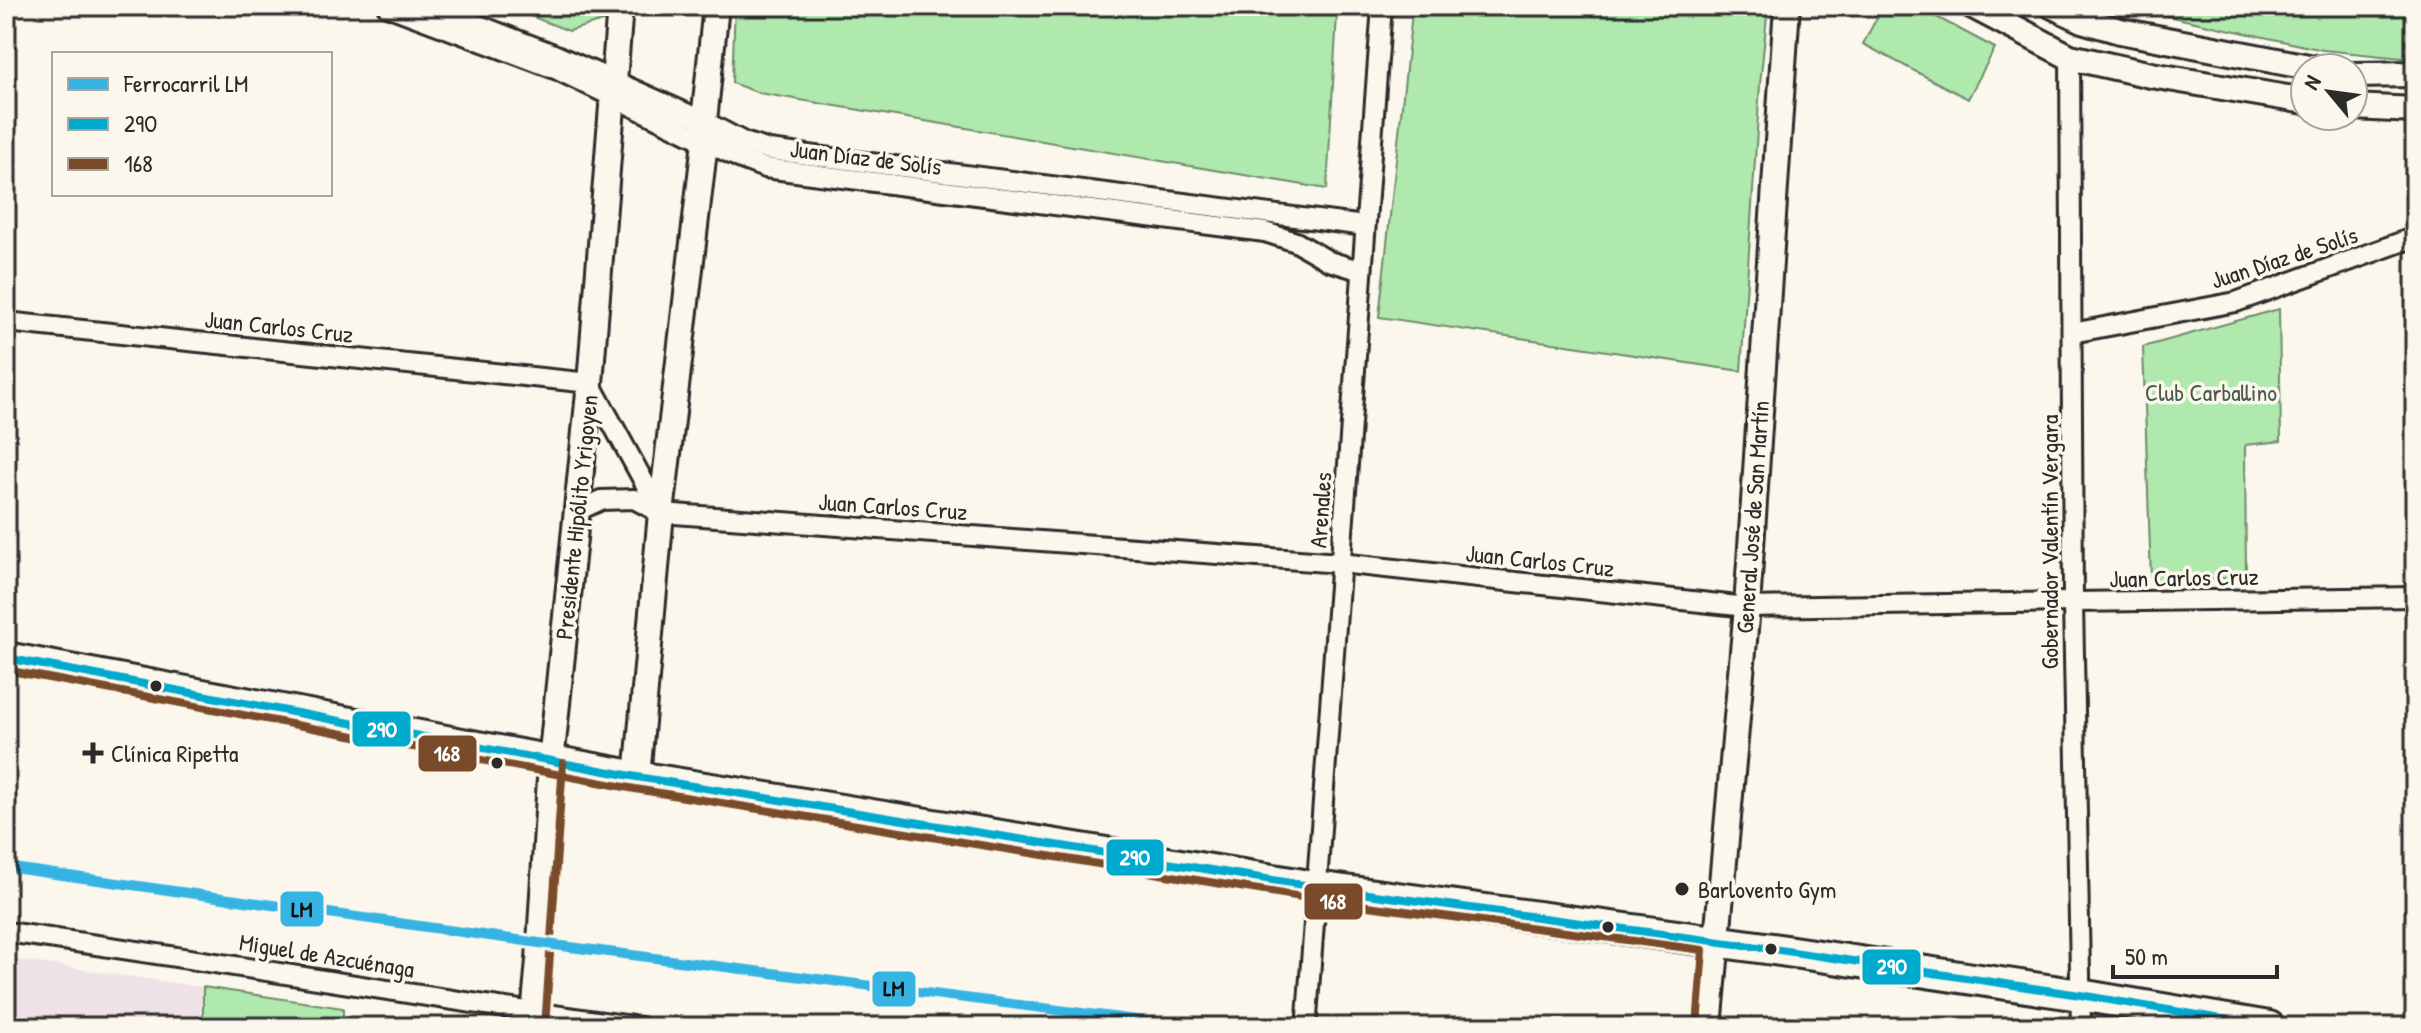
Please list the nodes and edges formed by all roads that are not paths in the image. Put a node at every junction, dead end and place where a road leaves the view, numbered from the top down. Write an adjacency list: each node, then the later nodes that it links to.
1 (387, 6): 13 (street, Juan Díaz de Solís)
2 (430, 6): 13 (street, Juan Díaz de Solís)
3 (620, 6): 13 (street, Presidente Hipólito Yrigoyen)
4 (716, 6): 17 (street)
5 (1382, 6): 18 (street, Arenales)
6 (1787, 6): 29 (street, General José de San Martín)
7 (1973, 6): 9 (street)
8 (2053, 6): 10 (street)
9 (2070, 57): 14 (street); 22 (street, Gobernador Valentín Vergara)
10 (2289, 63)
11 (2415, 74): 12 (street)
12 (2369, 75)
13 (613, 88): 17 (street, Juan Díaz de Solís); 23 (street, Presidente Hipólito Yrigoyen)
14 (2289, 98)
15 (2369, 108): 16 (street)
16 (2415, 110)
17 (704, 132): 18 (street, Juan Díaz de Solís); 20 (street, Juan Díaz de Solís); 25 (street)
18 (1365, 226): 20 (street, Arenales)
19 (2415, 237): 22 (street, Juan Díaz de Solís)
20 (1362, 271): 26 (street, Arenales)
21 (6, 322): 23 (street, Juan Carlos Cruz)
22 (2072, 333): 28 (street, Gobernador Valentín Vergara)
23 (590, 383): 24 (street, Presidente Hipólito Yrigoyen); 25 (street)
24 (577, 511): 25 (street, Juan Carlos Cruz); 31 (street, Presidente Hipólito Yrigoyen)
25 (661, 513): 26 (street, Juan Carlos Cruz); 32 (street)
26 (1340, 563): 29 (street, Juan Carlos Cruz); 33 (street, Arenales)
27 (2415, 597): 28 (street, Juan Carlos Cruz)
28 (2073, 603): 29 (street, Juan Carlos Cruz); 36 (street, Gobernador Valentín Vergara)
29 (1747, 607): 35 (street, General José de San Martín)
30 (6, 658): 31 (main road)
31 (551, 762): 32 (main road); 38 (street, Presidente Hipólito Yrigoyen)
32 (637, 777): 33 (main road)
33 (1316, 887): 35 (main road); 37 (street, Arenales)
34 (6, 932): 38 (street, Miguel de Azcuénaga)
35 (1716, 940): 36 (main road); 40 (street, General José de San Martín)
36 (2080, 995): 41 (street, Gobernador Valentín Vergara); 42 (main road)
37 (1307, 1017)
38 (533, 1020): 39 (street, Miguel de Azcuénaga)
39 (640, 1027)
40 (1709, 1027)
41 (2081, 1027)
42 (2269, 1027)

